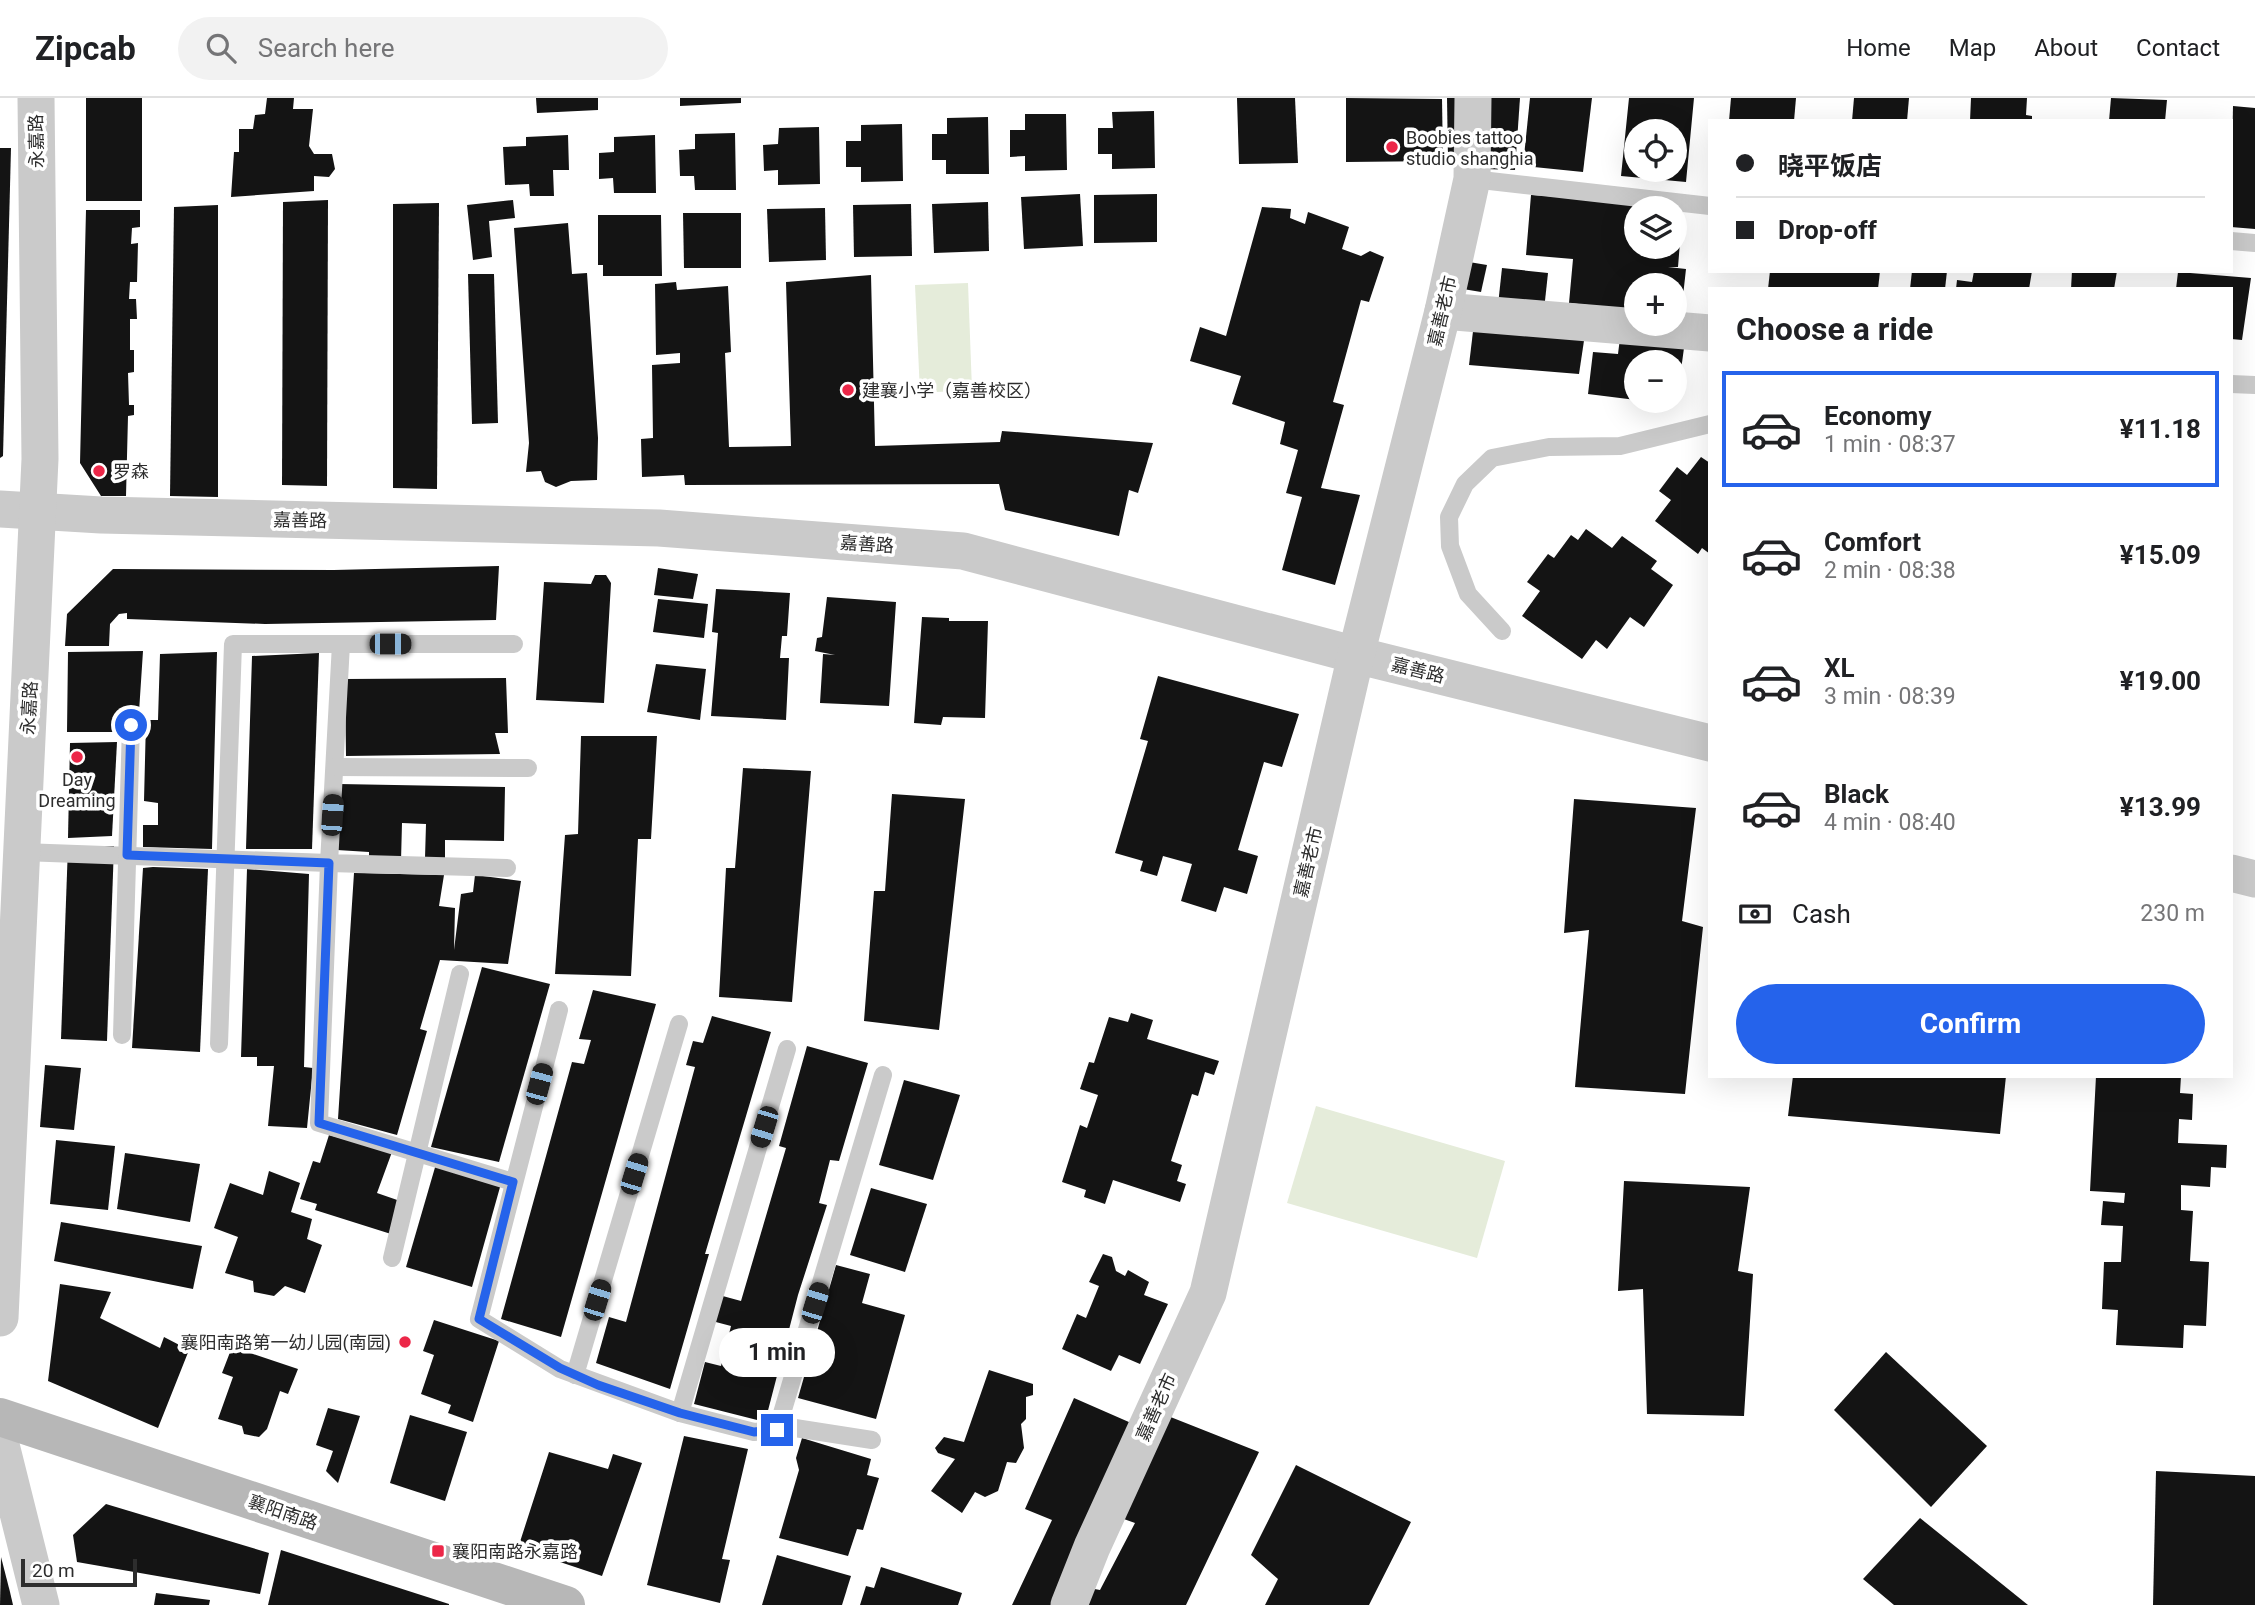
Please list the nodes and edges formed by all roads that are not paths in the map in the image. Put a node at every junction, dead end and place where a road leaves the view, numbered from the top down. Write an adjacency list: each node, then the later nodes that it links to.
1 (36, 98): 13 (street, 永嘉路)
2 (1473, 98): 3 (street, 嘉善老市)
3 (1472, 179): 4 (lane); 7 (street, 嘉善老市)
4 (1708, 206)
5 (2233, 241): 6 (lane)
6 (2255, 243)
7 (1443, 311): 8 (street); 17 (street, 嘉善老市)
8 (1708, 333)
9 (2233, 384): 10 (lane)
10 (2255, 385)
11 (1708, 424): 14 (lane)
12 (0, 509): 13 (street, 嘉善路)
13 (38, 511): 17 (street, 嘉善路); 22 (street, 永嘉路)
14 (1502, 631)
15 (341, 644): 16 (lane); 20 (lane); 24 (lane)
16 (514, 644)
17 (1356, 655): 19 (street, 嘉善路); 48 (street, 嘉善老市)
18 (131, 725): 23 (lane)
19 (1708, 743)
20 (335, 767): 21 (lane); 25 (lane)
21 (528, 768)
22 (22, 852): 23 (lane); 39 (street, 永嘉路)
23 (127, 855): 24 (lane); 32 (lane)
24 (228, 858): 25 (lane); 33 (lane)
25 (329, 863): 26 (lane); 36 (lane)
26 (507, 868)
27 (2233, 874): 28 (street)
28 (2255, 879)
29 (460, 974): 36 (lane)
30 (559, 1010): 37 (lane)
31 (679, 1024): 40 (lane)
32 (121, 1035)
33 (219, 1044)
34 (787, 1049): 41 (lane)
35 (883, 1075): 43 (lane)
36 (419, 1153): 37 (lane); 38 (lane)
37 (513, 1182): 40 (lane)
38 (392, 1258)
39 (0, 1318)
40 (575, 1375): 41 (lane)
41 (680, 1413): 43 (lane)
42 (0, 1417): 47 (street, 襄阳南路)
43 (777, 1430): 44 (lane)
44 (872, 1440)
45 (2, 1460): 46 (street)
46 (41, 1605)
47 (566, 1605)
48 (1069, 1605)

